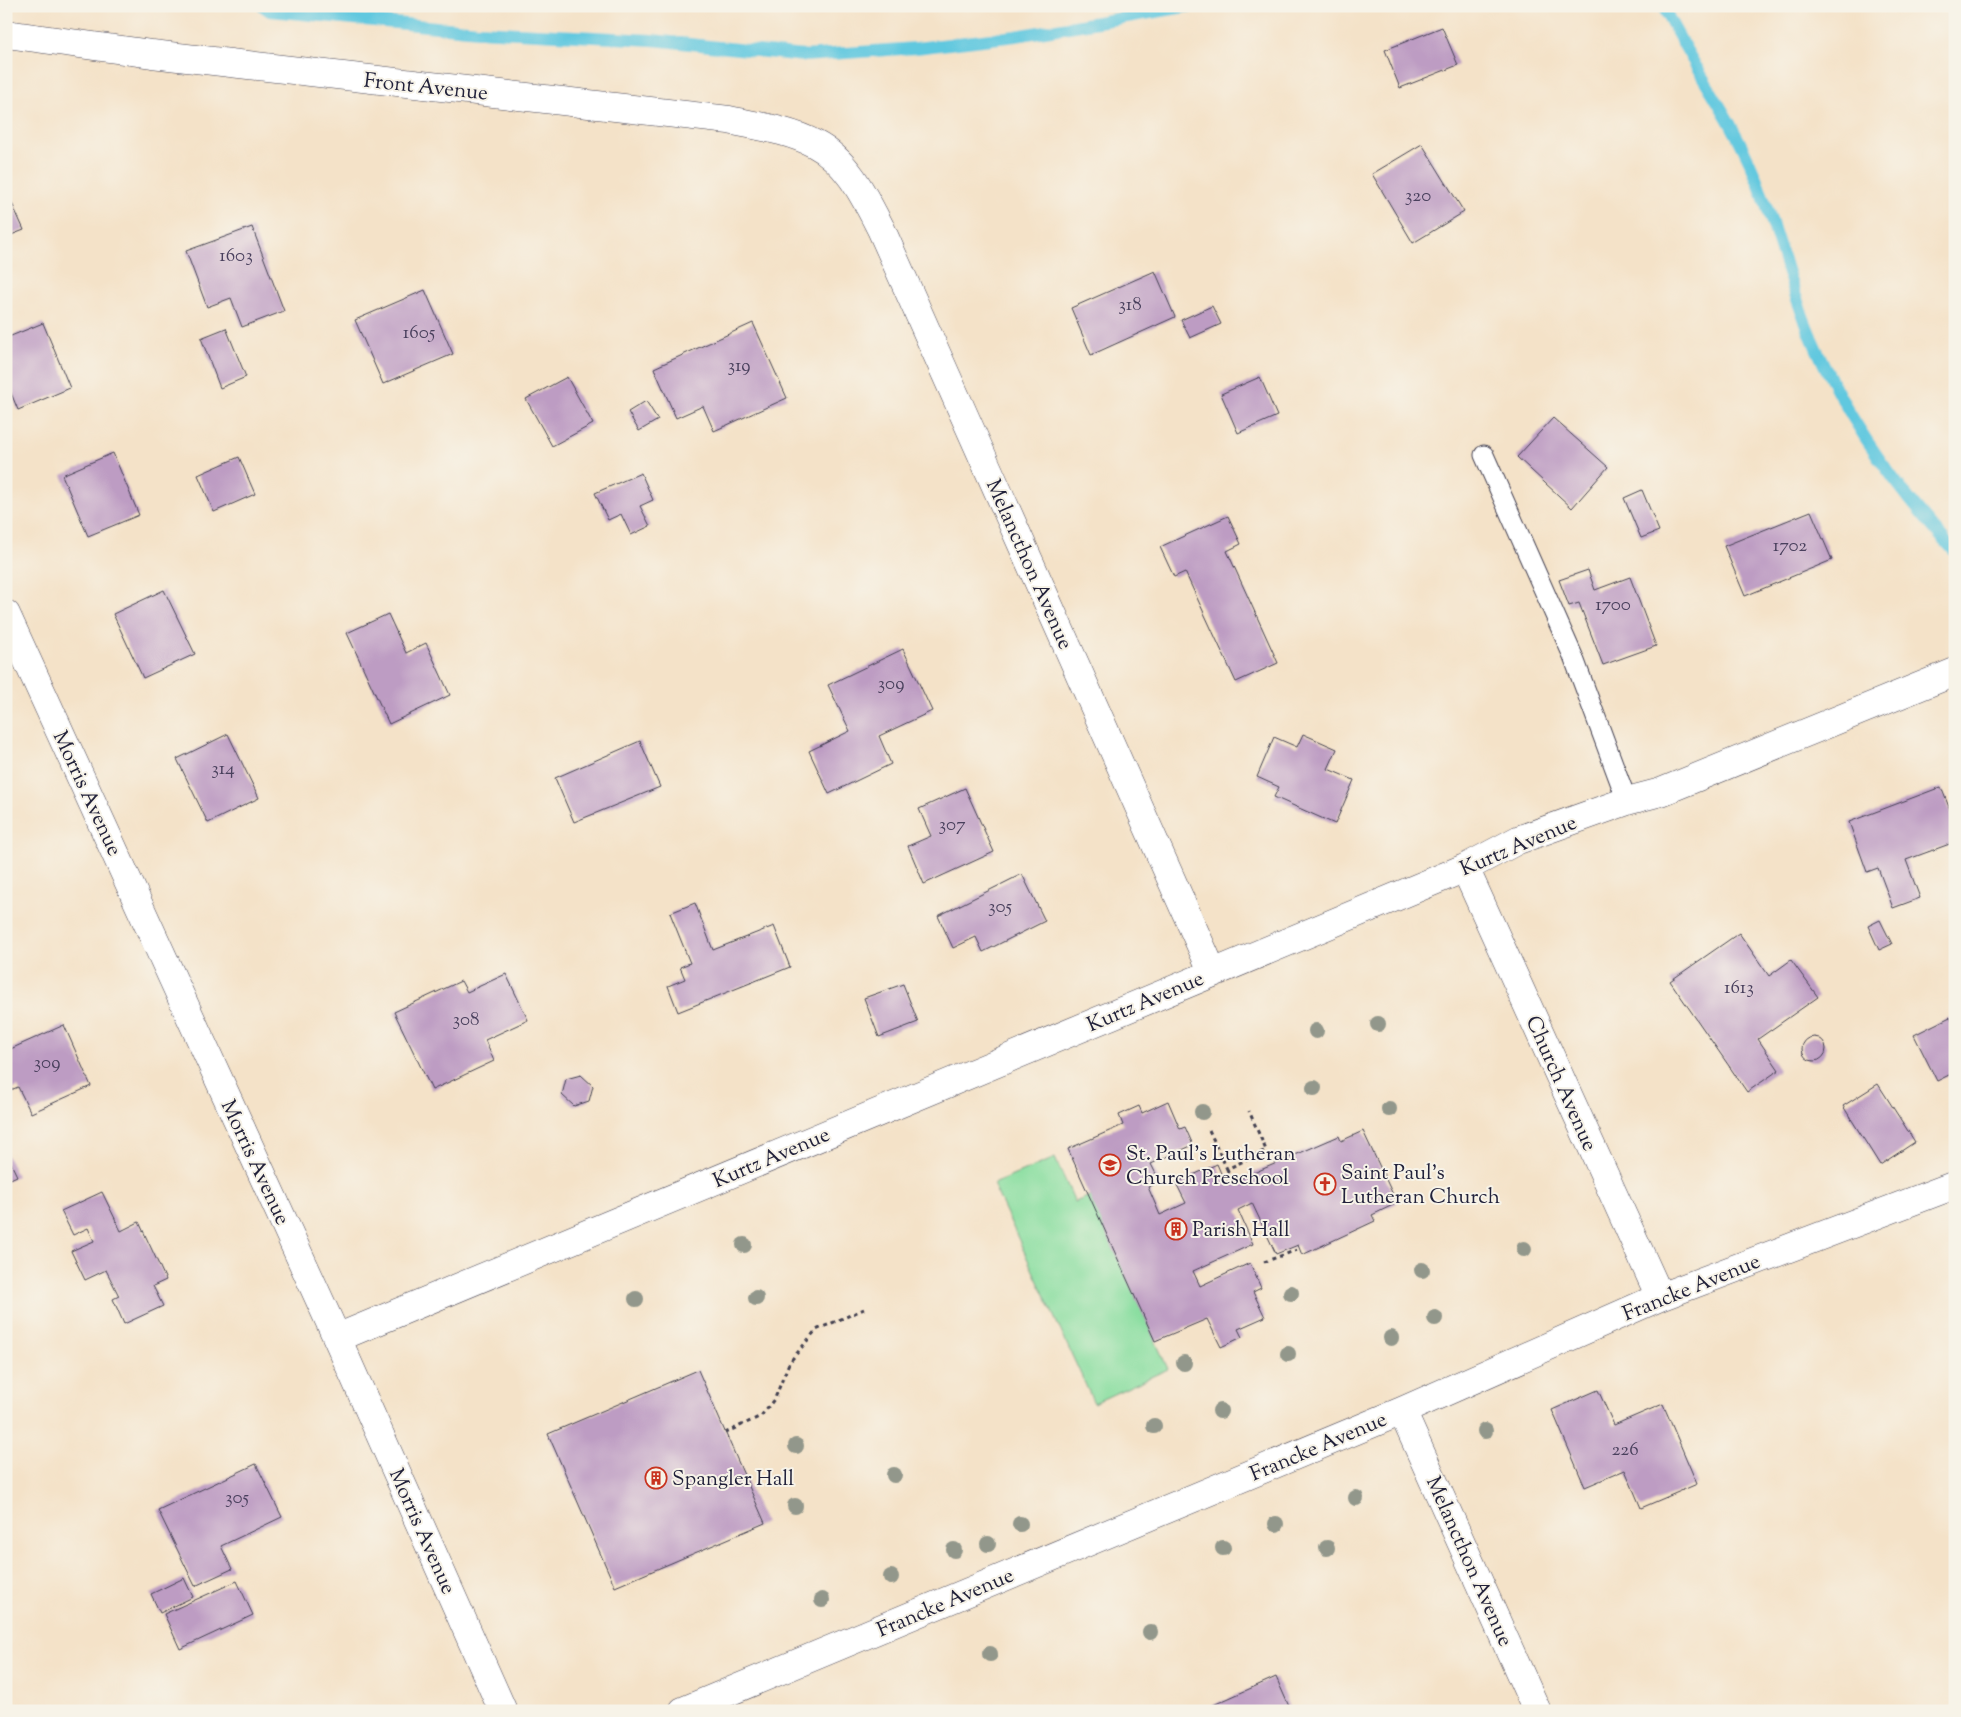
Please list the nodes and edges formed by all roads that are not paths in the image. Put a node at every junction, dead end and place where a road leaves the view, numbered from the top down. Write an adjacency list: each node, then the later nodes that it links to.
1 (6, 34): 2 (street, Front Avenue)
2 (838, 161): 8 (street, Melancthon Avenue)
3 (1484, 455): 6 (lane)
4 (6, 614): 11 (street, Morris Avenue)
5 (1955, 672): 6 (street, Kurtz Avenue)
6 (1627, 801): 7 (street, Kurtz Avenue)
7 (1465, 868): 8 (street, Kurtz Avenue); 10 (street, Church Avenue)
8 (1213, 973): 11 (street, Kurtz Avenue)
9 (1955, 1185): 10 (street, Francke Avenue)
10 (1660, 1297): 12 (street, Francke Avenue)
11 (337, 1338): 13 (street, Morris Avenue)
12 (1402, 1411): 14 (street, Francke Avenue); 15 (street, Melancthon Avenue)
13 (503, 1711)
14 (683, 1711)
15 (1538, 1711)

